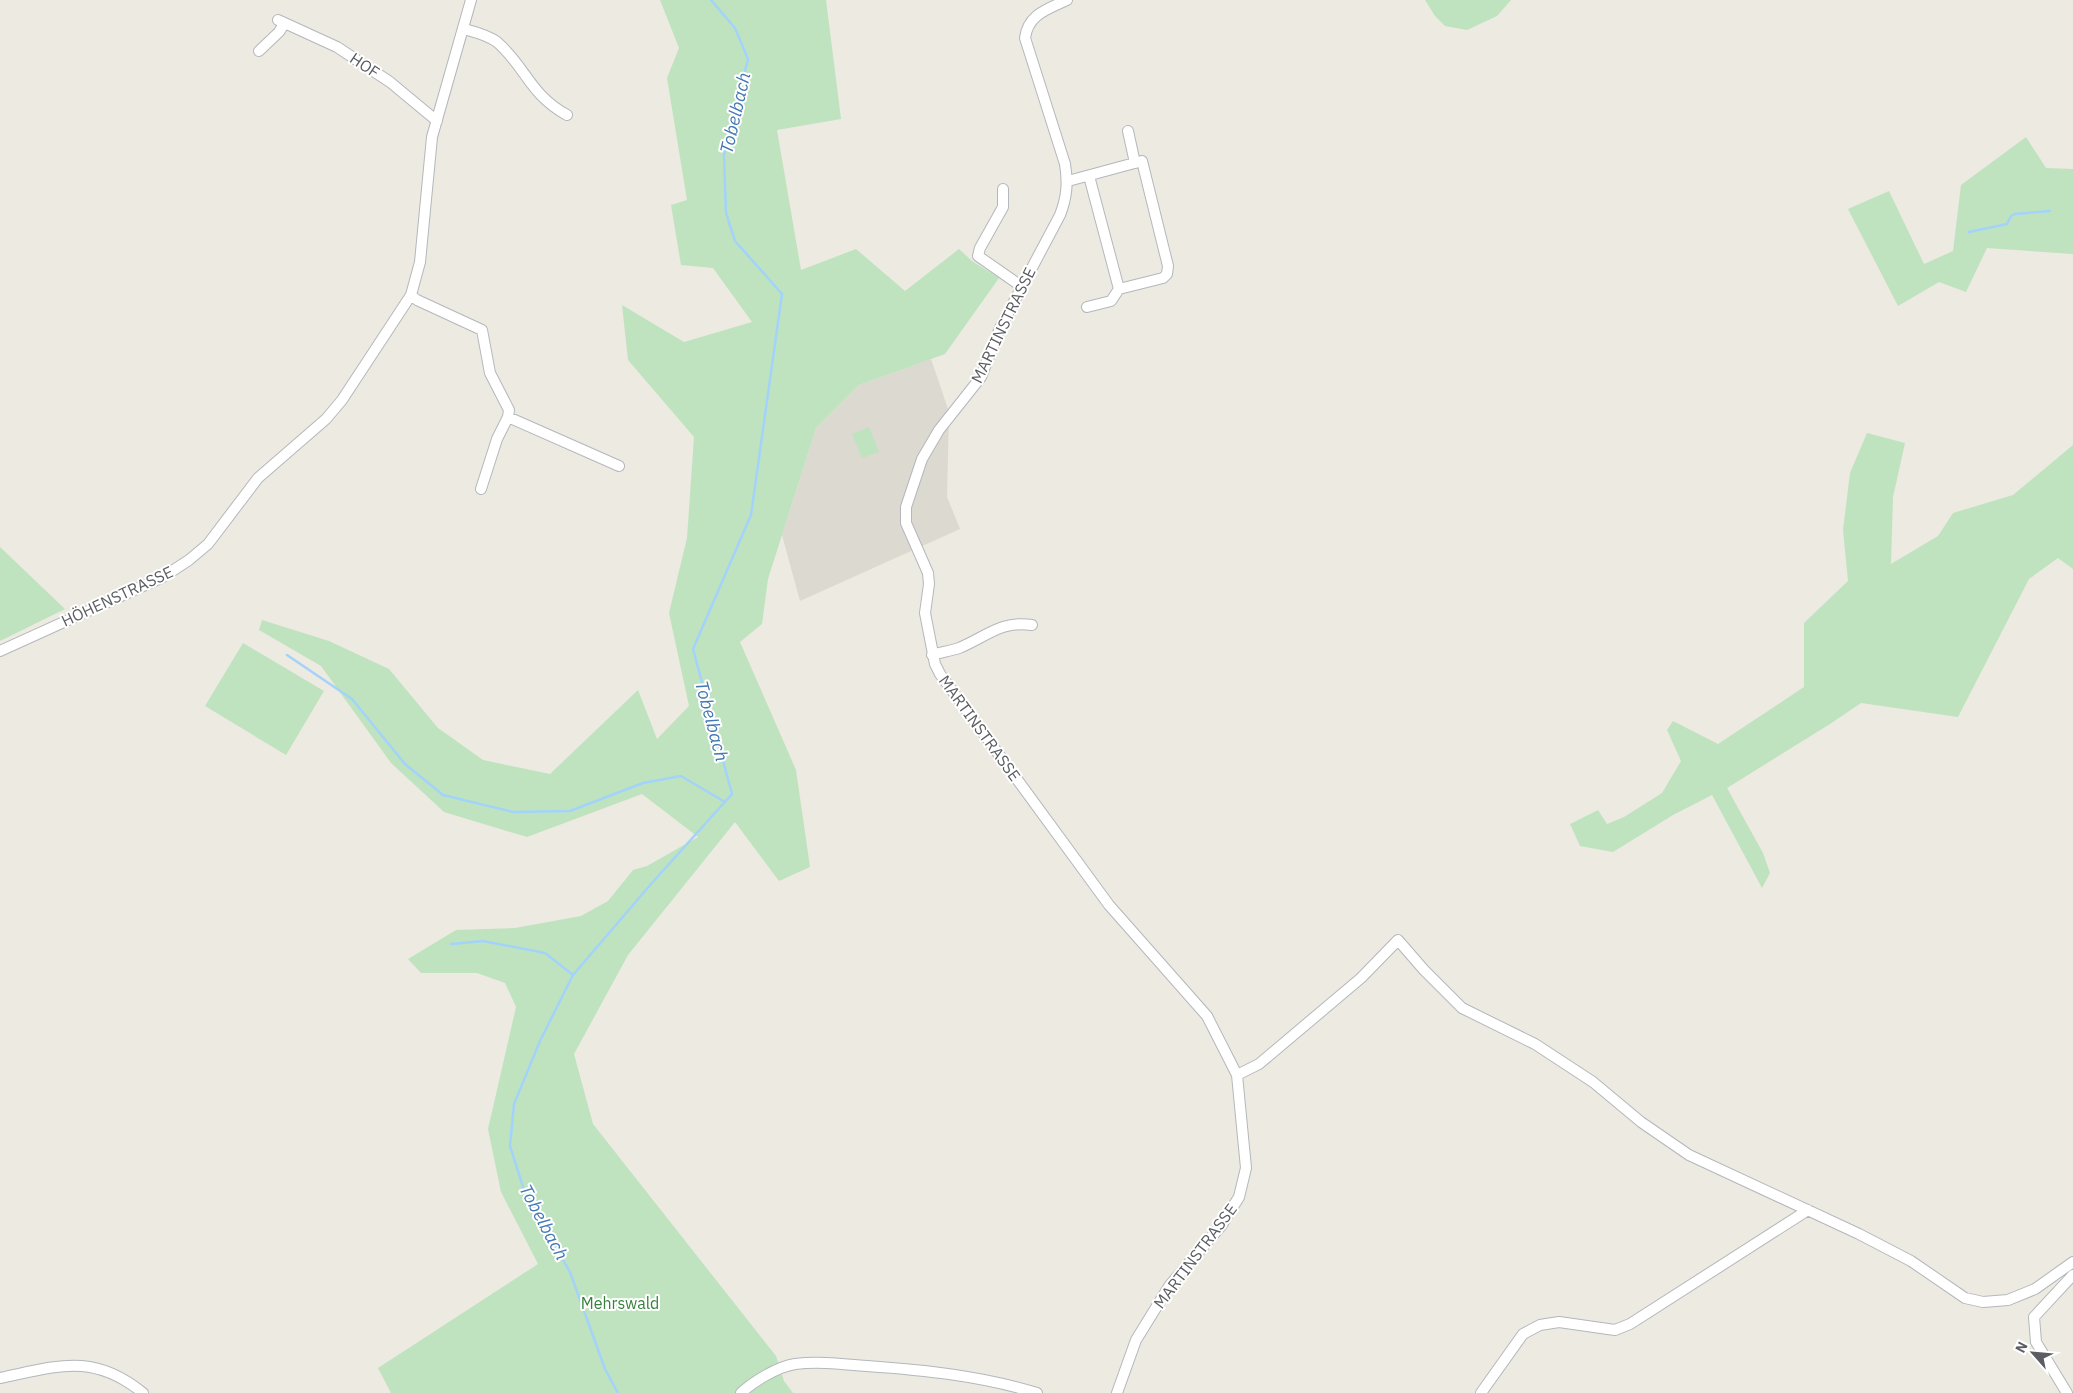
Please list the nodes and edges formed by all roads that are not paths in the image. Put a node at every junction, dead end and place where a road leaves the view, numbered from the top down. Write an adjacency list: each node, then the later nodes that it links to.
1 (471, 0): 3 (street, HÖHENSTRASSE)
2 (1067, 0): 10 (street, MARTINSTRASSE)
3 (464, 28): 5 (street); 6 (street, HÖHENSTRASSE)
4 (260, 51): 6 (street, HOF)
5 (567, 115)
6 (437, 121): 14 (street, HÖHENSTRASSE)
7 (1128, 132): 8 (street)
8 (1135, 163): 9 (street); 13 (street)
9 (1089, 176): 10 (street); 13 (street)
10 (1068, 180): 12 (street, MARTINSTRASSE)
11 (1003, 189): 12 (street)
12 (1021, 286): 21 (street, MARTINSTRASSE)
13 (1118, 289): 15 (street)
14 (411, 295): 16 (street); 20 (street, HÖHENSTRASSE)
15 (1087, 307)
16 (508, 417): 17 (street); 18 (street)
17 (619, 466)
18 (482, 489)
19 (1032, 625): 21 (street)
20 (0, 650)
21 (932, 654): 22 (street, MARTINSTRASSE)
22 (1237, 1075): 23 (street); 30 (street, MARTINSTRASSE)
23 (1808, 1210): 24 (street); 31 (street)
24 (2073, 1262)
25 (2073, 1275): 32 (street)
26 (0, 1378): 27 (street)
27 (143, 1393)
28 (741, 1393): 29 (street)
29 (1036, 1393)
30 (1117, 1393)
31 (1481, 1393)
32 (2067, 1393)

